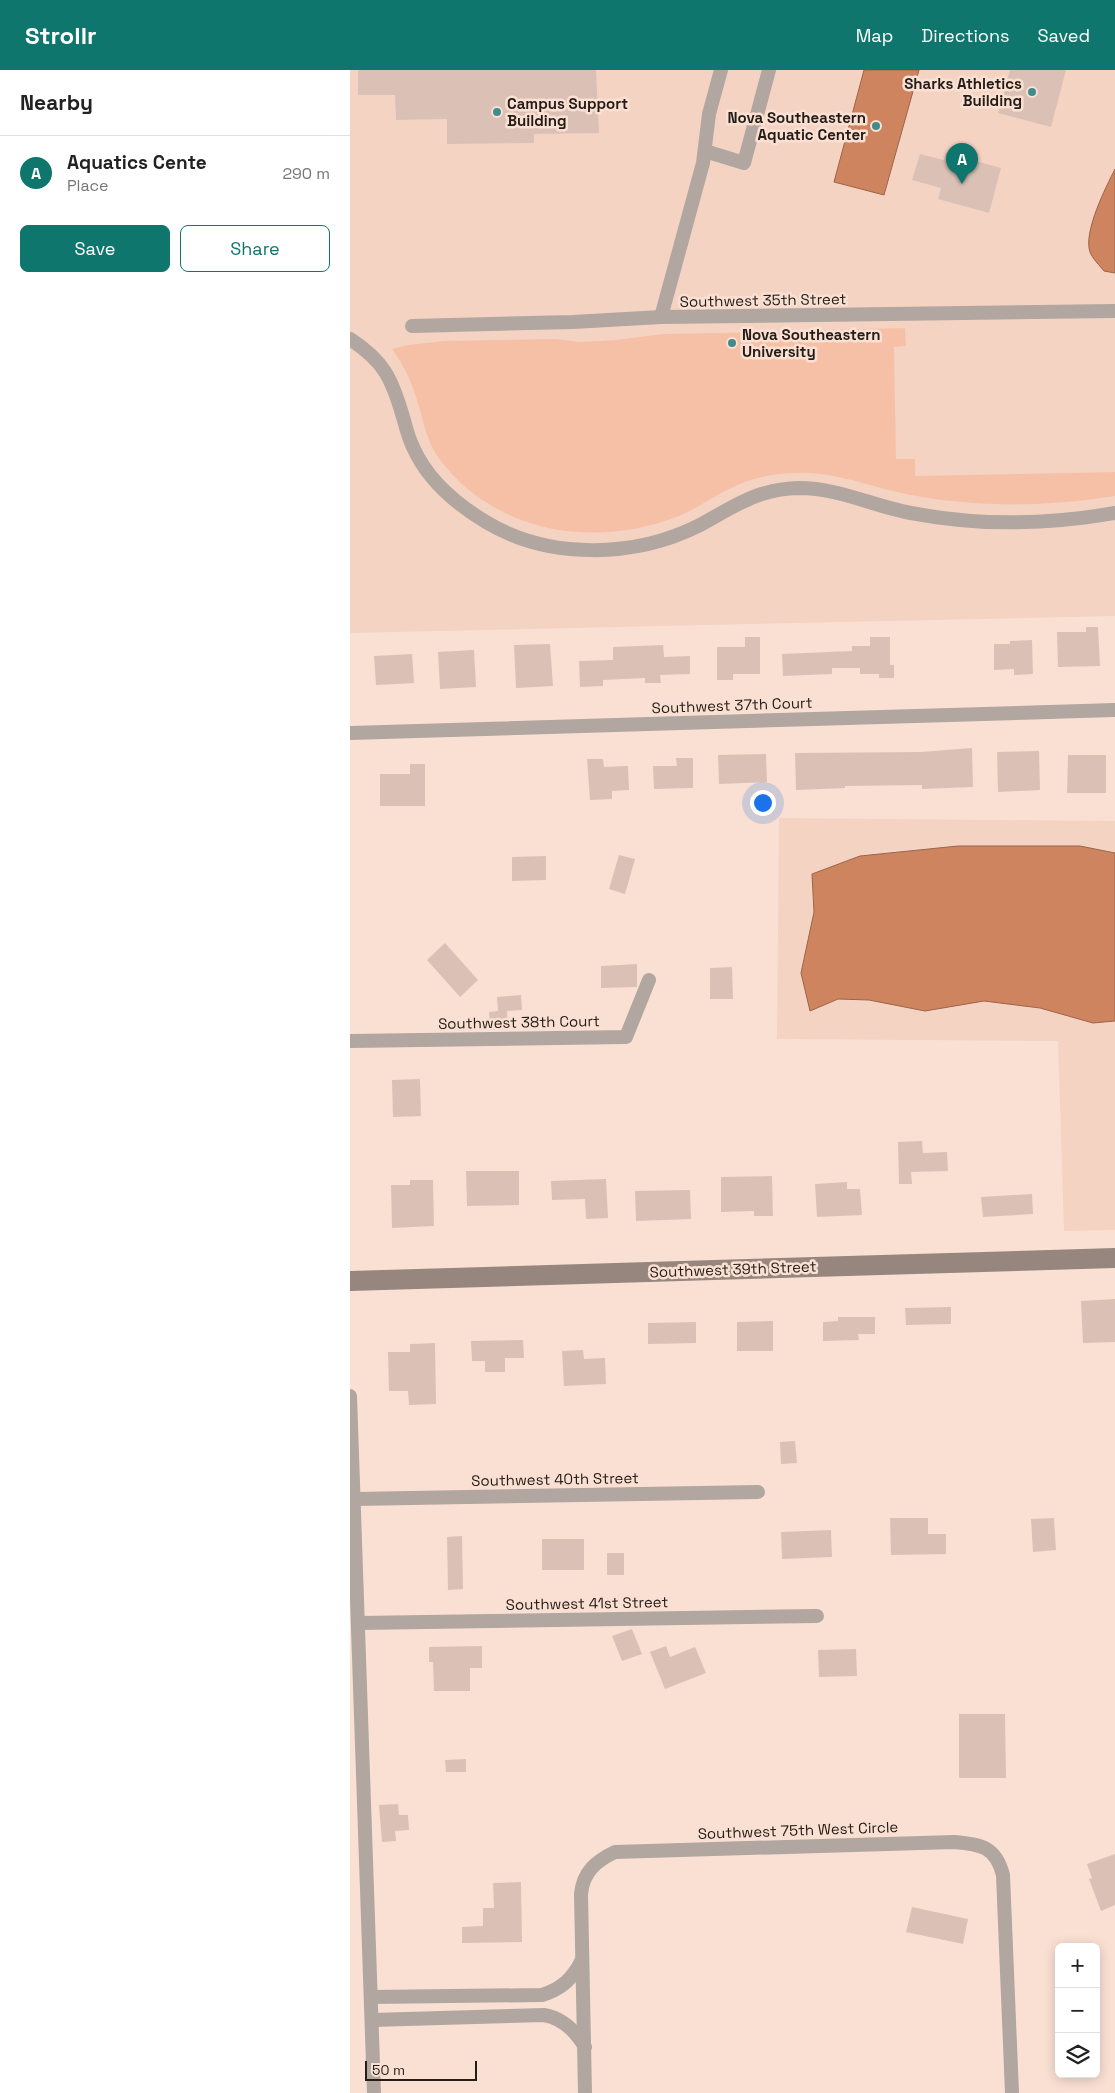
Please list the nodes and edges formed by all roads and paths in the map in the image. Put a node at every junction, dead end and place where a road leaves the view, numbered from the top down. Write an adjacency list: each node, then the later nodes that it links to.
1 (721, 70): 3 (street)
2 (769, 70): 3 (street)
3 (705, 151): 5 (street)
4 (1115, 311): 5 (street, Southwest 35th Street)
5 (661, 317): 6 (street, Southwest 35th Street)
6 (412, 326)
7 (350, 339): 8 (street)
8 (1115, 513)
9 (1115, 710): 10 (street, Southwest 37th Court)
10 (350, 733)
11 (649, 980): 12 (street, Southwest 38th Court)
12 (350, 1041)
13 (1115, 1258): 14 (street, Southwest 39th Street)
14 (350, 1281)
15 (350, 1396): 17 (street)
16 (758, 1492): 17 (street, Southwest 40th Street)
17 (354, 1499): 19 (street)
18 (817, 1616): 19 (street, Southwest 41st Street)
19 (358, 1623): 21 (street)
20 (582, 1960): 21 (street); 23 (street, Southwest 75th West Circle); 26 (street, Southwest 75th West Circle)
21 (371, 1997): 22 (street)
22 (372, 2020): 23 (street); 24 (street)
23 (586, 2048): 25 (street, Southwest 75th West Circle)
24 (374, 2093)
25 (585, 2093)
26 (1012, 2093)

